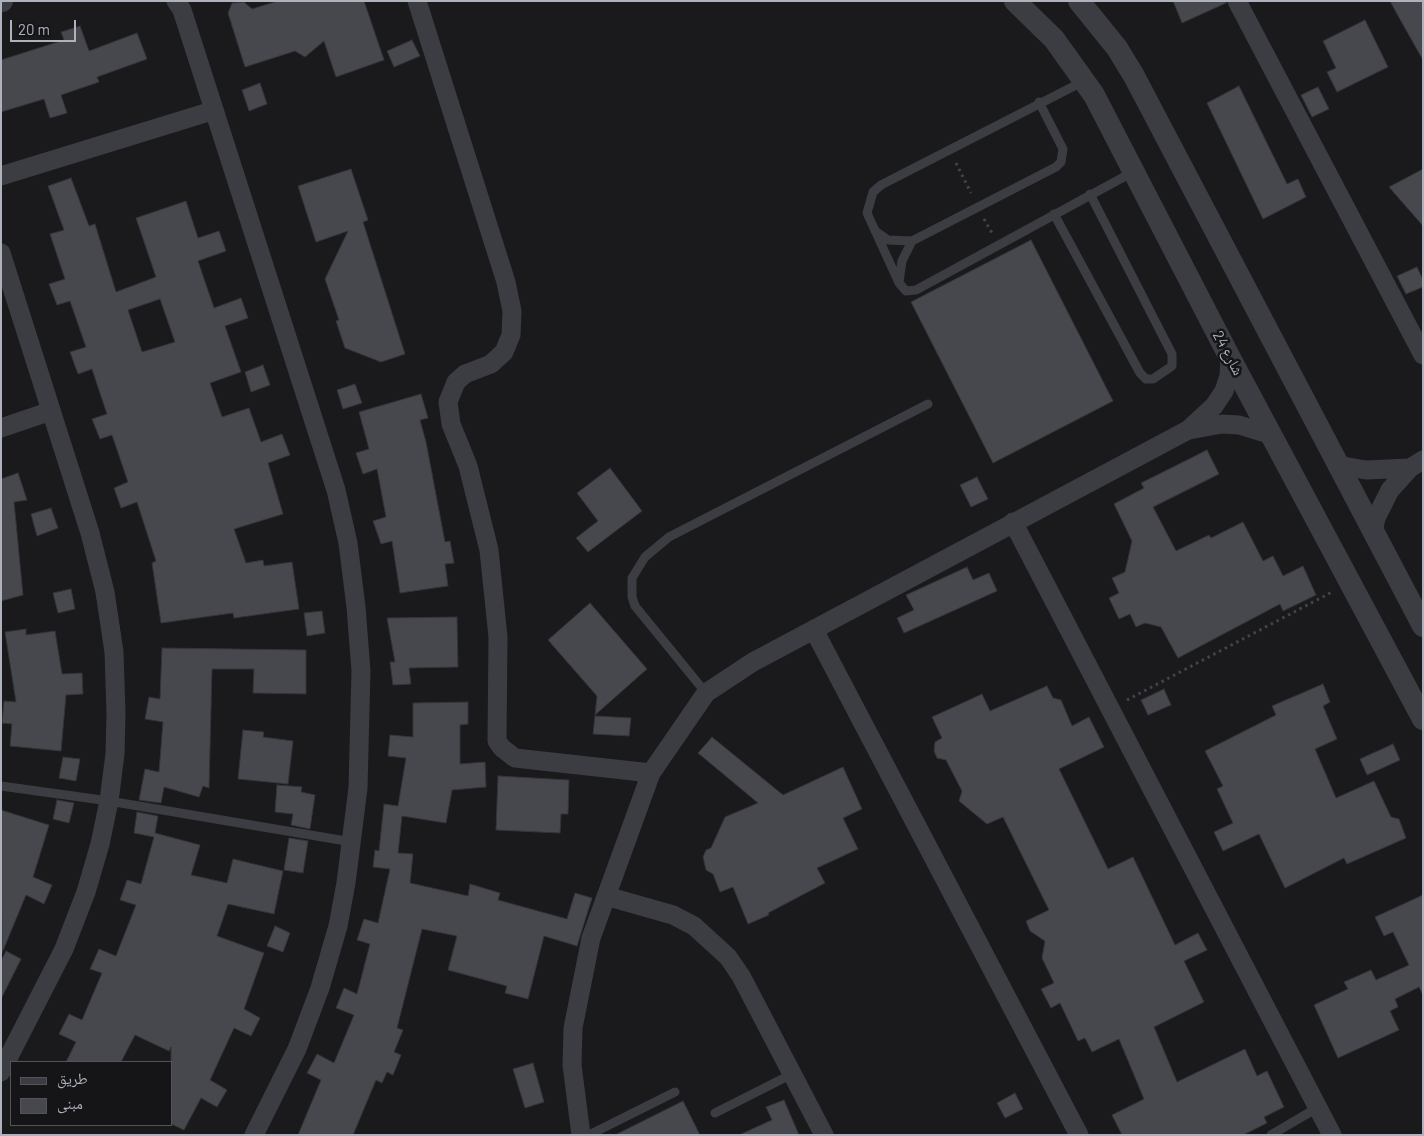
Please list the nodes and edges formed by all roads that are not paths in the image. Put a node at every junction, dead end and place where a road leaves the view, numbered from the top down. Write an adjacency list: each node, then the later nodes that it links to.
1 (417, 1): 32 (street)
2 (1016, 1): 6 (street, شارع 24)
3 (1079, 1): 25 (street)
4 (1237, 1): 17 (street)
5 (180, 4): 8 (street)
6 (1084, 81): 7 (lane); 9 (street, شارع 24)
7 (1039, 102): 13 (lane); 14 (lane)
8 (212, 111): 10 (street); 35 (street)
9 (1133, 172): 11 (lane); 18 (street, شارع 24)
10 (1, 176)
11 (1090, 194): 12 (lane); 12 (lane)
12 (1054, 214): 16 (lane)
13 (875, 231): 14 (lane); 16 (lane)
14 (912, 241): 16 (lane)
15 (1, 253): 20 (street)
16 (899, 282)
17 (1423, 355)
18 (1230, 358): 22 (street); 23 (street, شارع 24)
19 (928, 404): 30 (lane)
20 (51, 411): 21 (street); 34 (street)
21 (1, 428)
22 (1188, 430): 23 (street); 26 (street)
23 (1272, 436): 31 (street, شارع 24)
24 (1416, 464): 25 (street); 27 (street)
25 (1337, 465): 27 (street)
26 (1012, 522): 29 (street); 40 (street)
27 (1373, 532): 28 (street)
28 (1423, 626)
29 (814, 630): 30 (street); 46 (street)
30 (706, 693): 32 (street)
31 (1423, 719)
32 (651, 773): 36 (street)
33 (1, 786): 34 (lane)
34 (109, 801): 35 (lane); 37 (street)
35 (352, 842): 42 (street)
36 (606, 896): 38 (street); 43 (street)
37 (1, 1072)
38 (792, 1074): 41 (lane); 45 (street)
39 (675, 1092): 44 (lane)
40 (1317, 1108): 47 (lane); 48 (street)
41 (715, 1113)
42 (254, 1135)
43 (581, 1135)
44 (589, 1135)
45 (824, 1135)
46 (1079, 1135)
47 (1271, 1135)
48 (1332, 1135)

